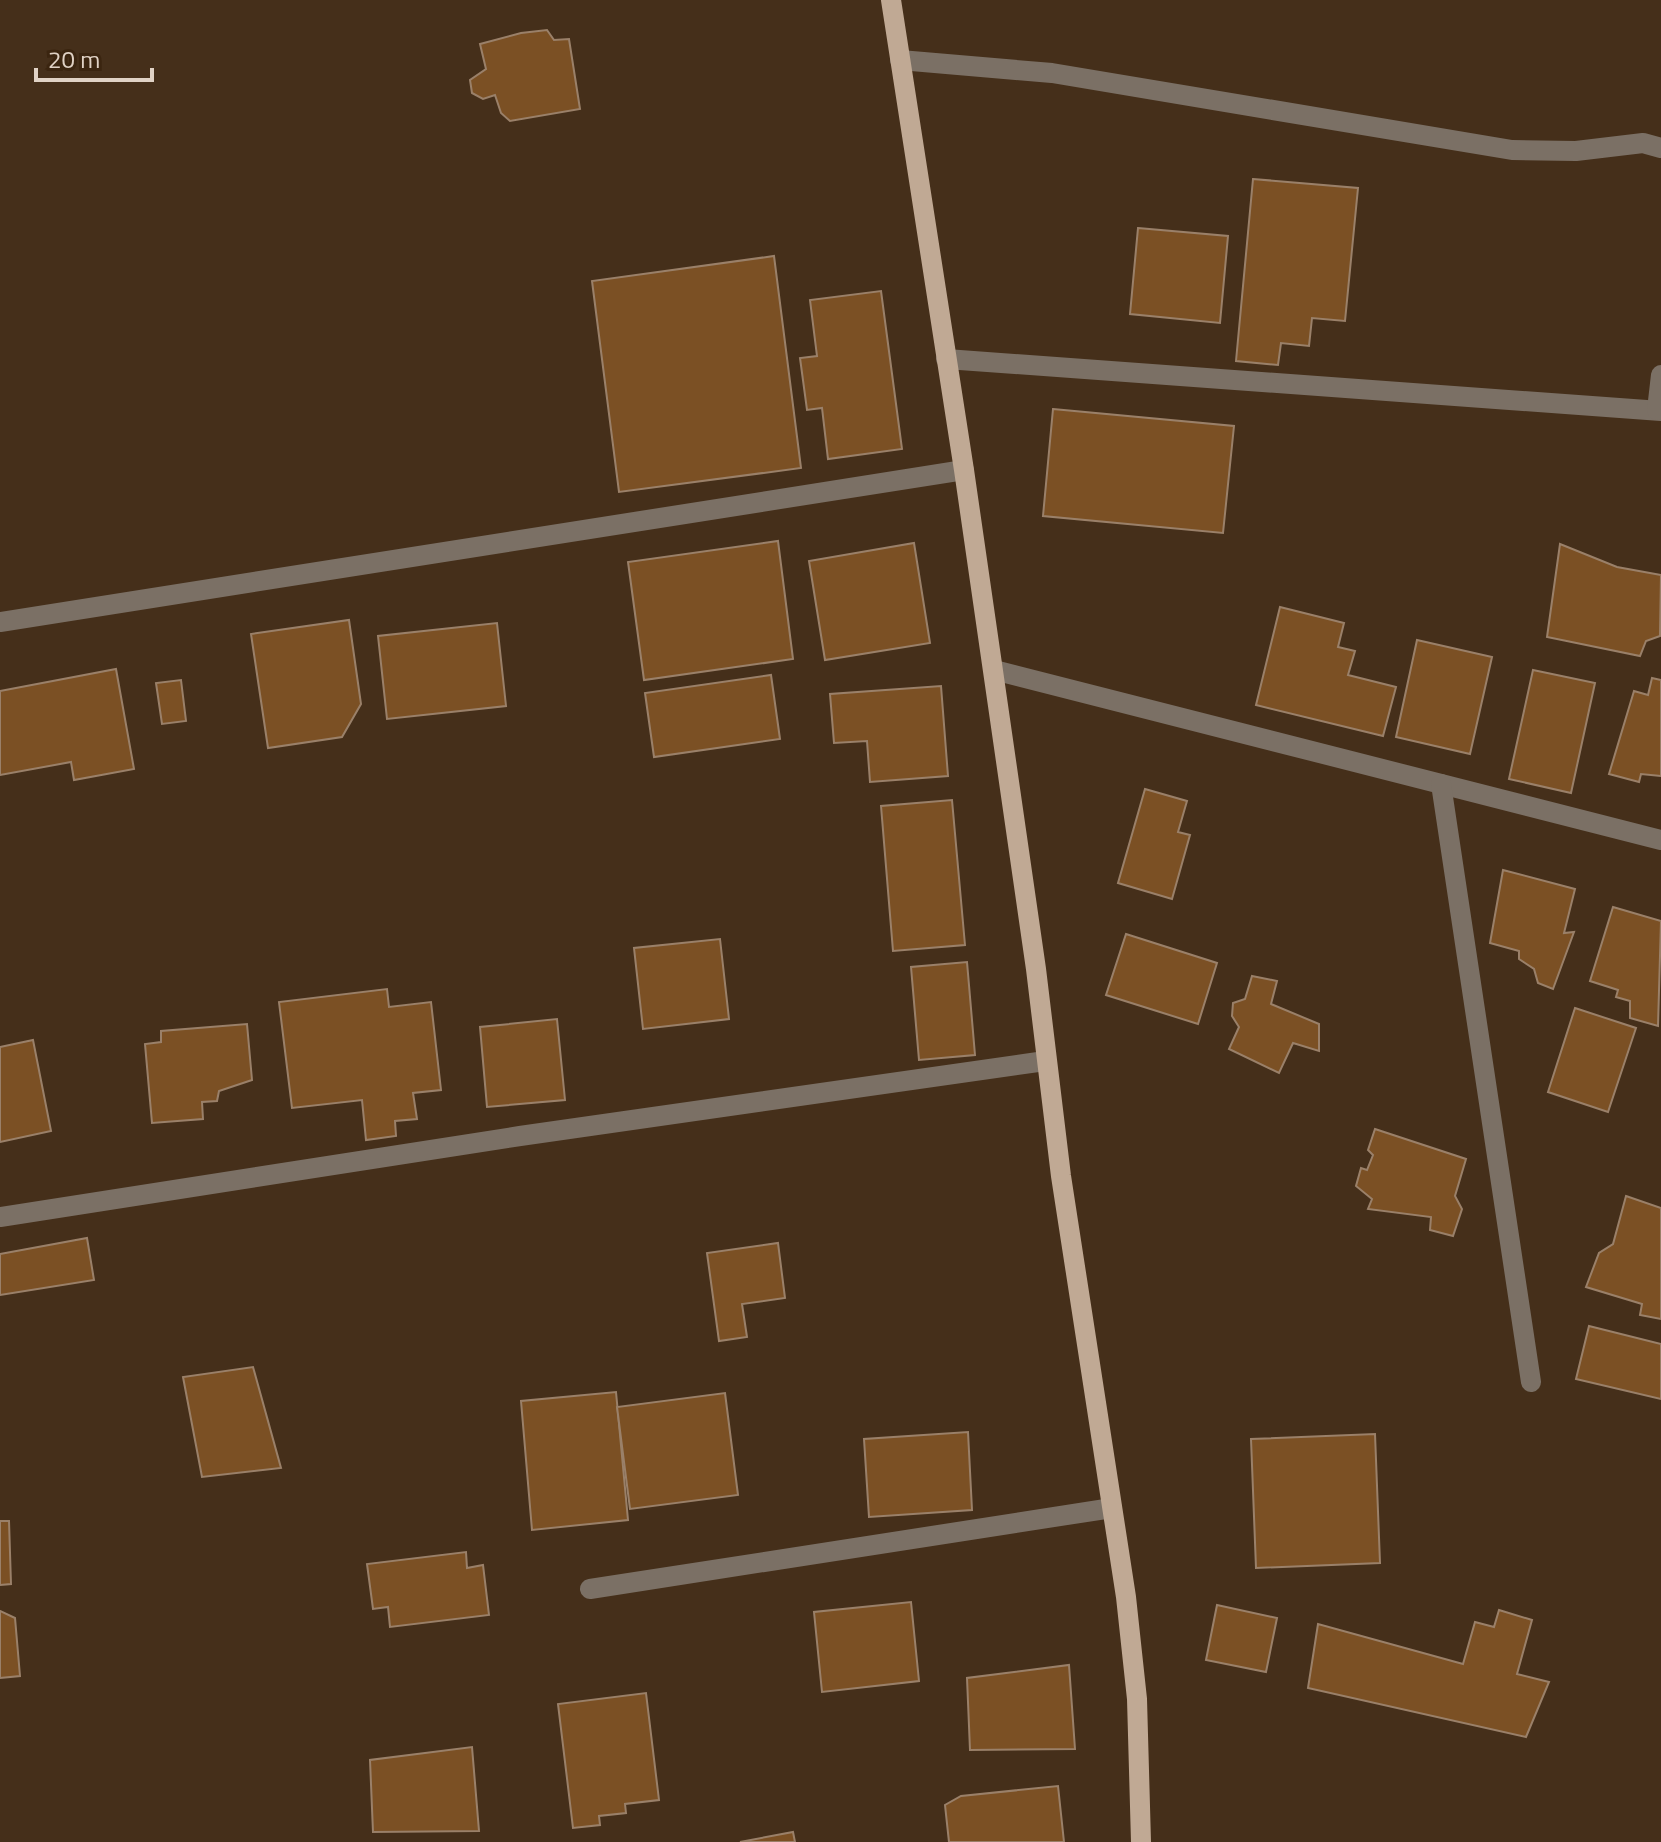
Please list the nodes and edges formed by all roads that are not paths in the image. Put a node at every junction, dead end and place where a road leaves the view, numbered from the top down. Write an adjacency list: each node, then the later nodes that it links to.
1 (891, 0): 2 (main road)
2 (900, 60): 3 (street); 4 (main road)
3 (1661, 148)
4 (946, 359): 6 (street); 7 (main road)
5 (1661, 375): 6 (street)
6 (1659, 411)
7 (964, 470): 8 (street); 9 (main road)
8 (0, 622)
9 (994, 670): 10 (street); 12 (main road)
10 (1441, 784): 11 (street); 14 (street)
11 (1661, 840)
12 (1045, 1061): 13 (street); 15 (main road)
13 (0, 1217)
14 (1531, 1382)
15 (1112, 1508): 16 (street); 17 (main road)
16 (590, 1589)
17 (1141, 1842)

